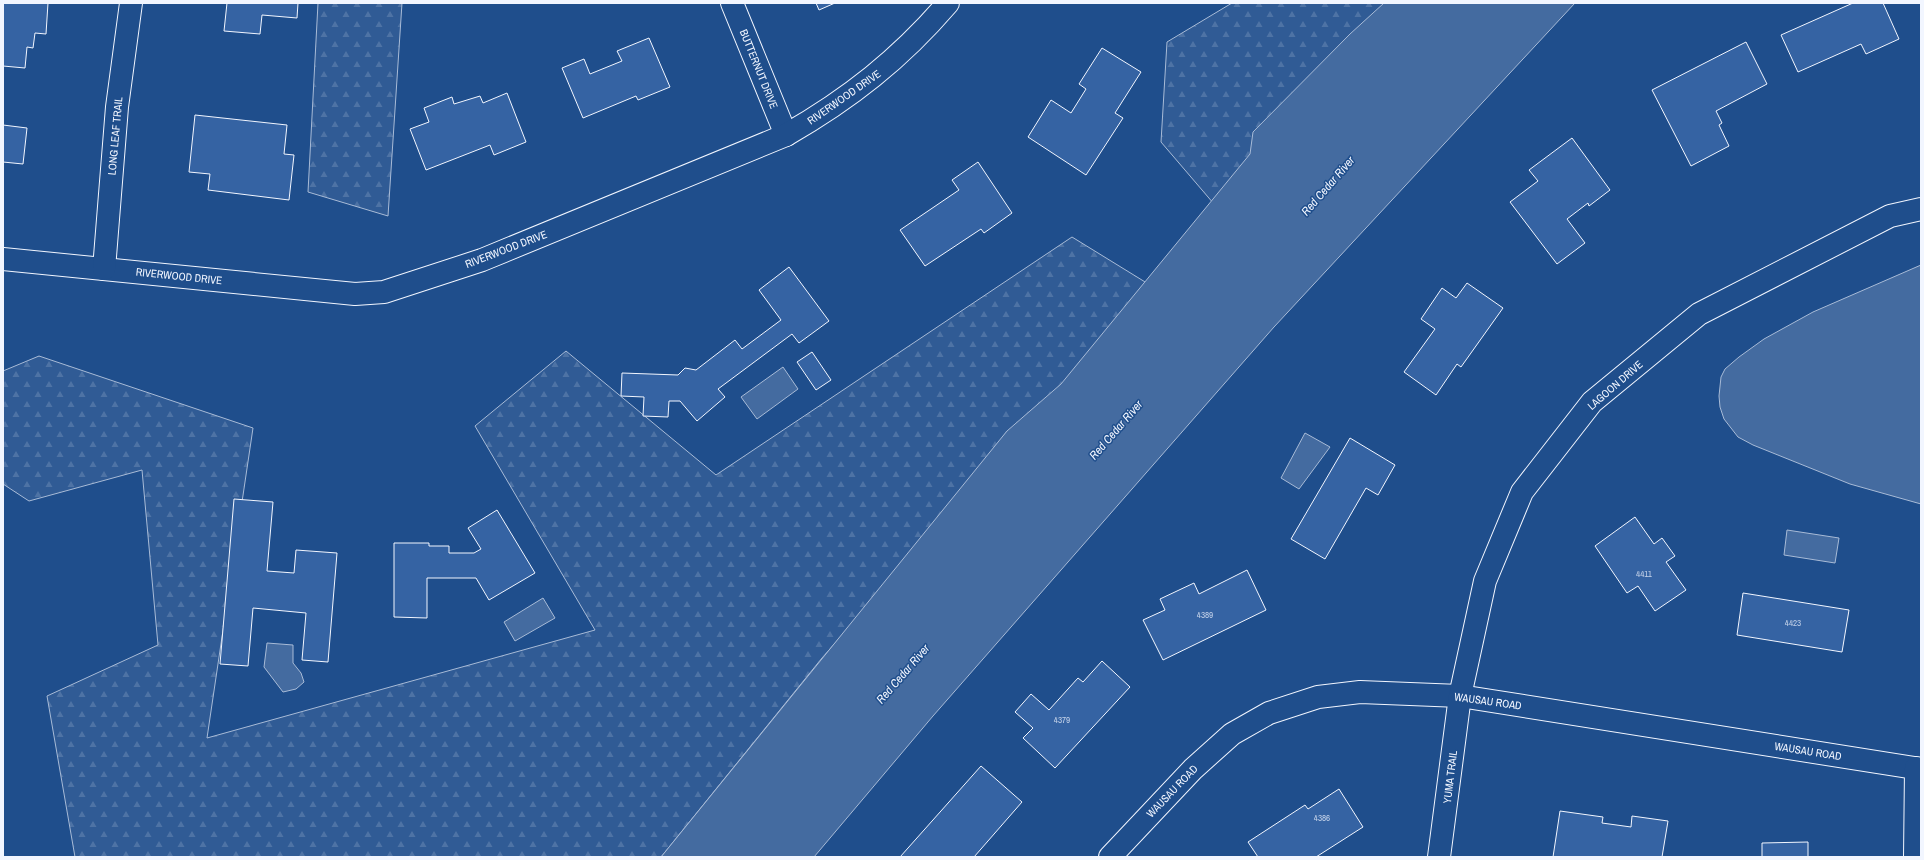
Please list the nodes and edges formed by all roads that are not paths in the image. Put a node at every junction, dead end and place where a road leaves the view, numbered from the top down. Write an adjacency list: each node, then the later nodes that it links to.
1 (131, 3): 7 (street, LONG LEAF TRAIL)
2 (732, 3): 4 (street, BUTTERNUT DRIVE)
3 (948, 3): 4 (street, RIVERWOOD DRIVE)
4 (786, 136): 7 (street, RIVERWOOD DRIVE)
5 (1921, 209): 8 (street, LAGOON DRIVE)
6 (3, 259): 7 (street, RIVERWOOD DRIVE)
7 (104, 269)
8 (1460, 696): 9 (street, WAUSAU ROAD); 10 (street, WAUSAU ROAD); 11 (street, YUMA TRAIL)
9 (1919, 768): 12 (street)
10 (1110, 857)
11 (1439, 857)
12 (1915, 857)

